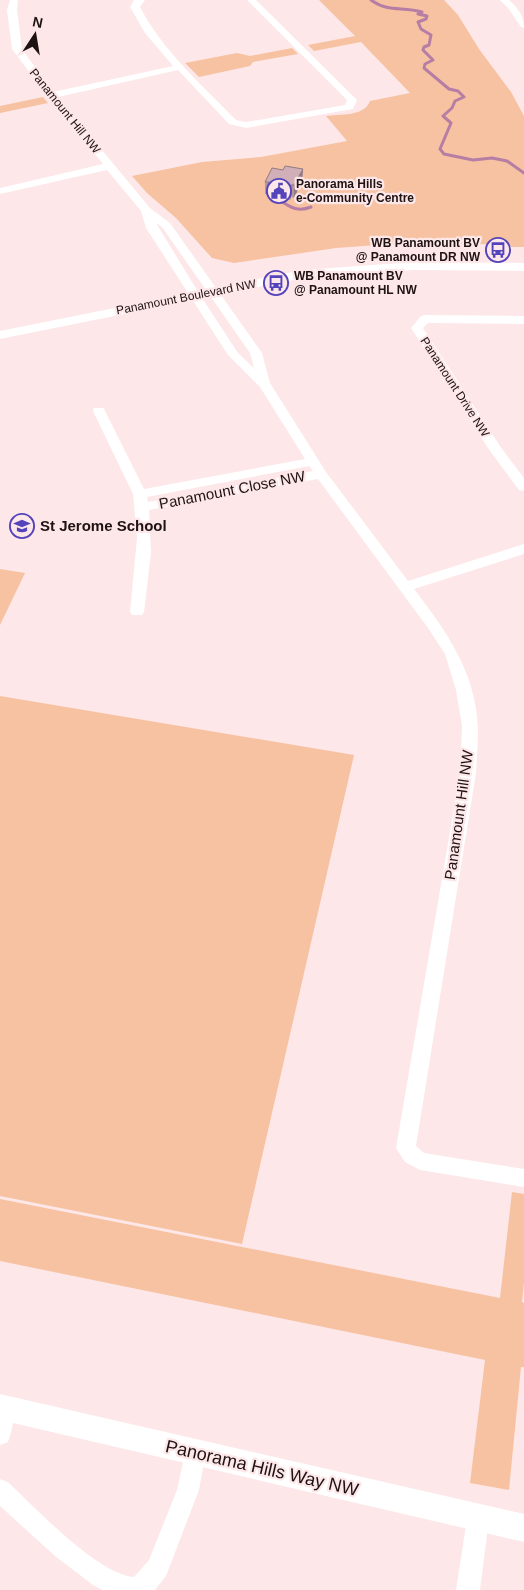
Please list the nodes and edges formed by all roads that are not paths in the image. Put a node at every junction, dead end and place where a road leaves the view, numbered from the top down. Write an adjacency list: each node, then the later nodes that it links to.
1 (14, 0): 8 (street, Panamount Hill NW)
2 (141, 0): 7 (street)
3 (252, 0): 7 (street)
4 (508, 3): 5 (street); 6 (street)
5 (524, 4)
6 (524, 25)
7 (183, 71): 8 (street)
8 (54, 98): 9 (street, Panamount Hill NW)
9 (106, 162): 10 (street); 11 (street); 12 (street, Panamount Hill NW)
10 (0, 182)
11 (0, 191)
12 (146, 210): 15 (street, Panamount Hill NW); 16 (street, Panamount Hill NW)
13 (524, 257): 15 (street, Panamount Boulevard NW)
14 (524, 268): 15 (street, Panamount Boulevard NW)
15 (210, 286): 16 (street, Panamount Boulevard NW); 20 (street, Panamount Hill NW)
16 (190, 290): 18 (street, Panamount Boulevard NW); 19 (street, Panamount Boulevard NW); 20 (street, Panamount Hill NW)
17 (524, 320): 23 (street, Panamount Drive NW)
18 (0, 323)
19 (0, 335)
20 (265, 384): 22 (street, Panamount Hill NW)
21 (98, 411): 24 (street)
22 (317, 467): 24 (street, Panamount Close NW); 26 (street, Panamount Hill NW)
23 (524, 487)
24 (141, 501): 27 (street)
25 (524, 549): 26 (street)
26 (405, 587): 28 (street, Panamount Hill NW)
27 (137, 612)
28 (524, 1178)
29 (1, 1416): 30 (street, Panorama Hills Way NW)
30 (195, 1452): 31 (street); 32 (street, Panorama Hills Way NW)
31 (0, 1490)
32 (478, 1518): 33 (street, Panorama Hills Way NW); 34 (street)
33 (524, 1528)
34 (468, 1590)

